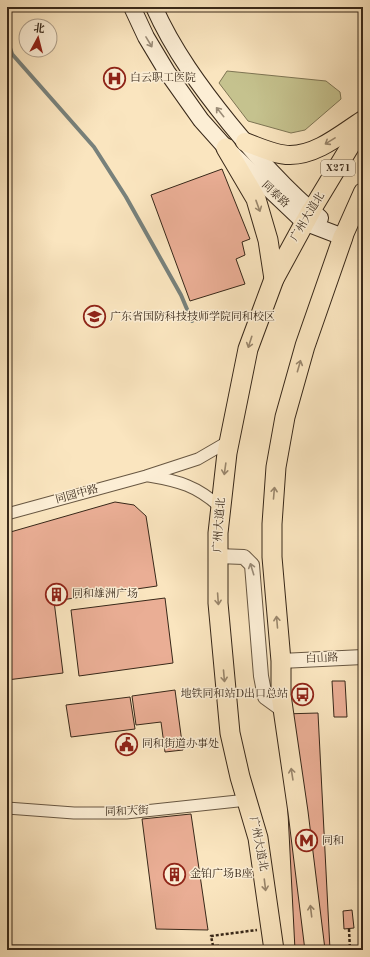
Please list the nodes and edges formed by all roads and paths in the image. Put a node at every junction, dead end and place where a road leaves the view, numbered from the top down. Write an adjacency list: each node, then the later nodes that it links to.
1 (132, 7): 6 (main road, 同泰路, one-way to 6)
2 (154, 7): 5 (main road, 同泰路, one-way to 2)
3 (363, 120): 5 (main road, one-way to 5)
4 (363, 125): 8 (main road, 广州大道北 / X271)
5 (245, 142): 8 (main road, 同泰路)
6 (226, 148): 8 (main road, 同泰路); 10 (highway, one-way to 10)
7 (363, 192): 9 (main road)
8 (307, 216): 9 (main road, 同泰路); 10 (highway, 广州大道北 / X271)
9 (343, 237): 17 (highway, one-way to 9)
10 (274, 279): 11 (highway, 广州大道北, one-way to 11)
11 (229, 441): 12 (street, 同园中路); 13 (highway, 广州大道北, one-way to 13)
12 (146, 476): 13 (street); 14 (street, 同园中路)
13 (220, 507): 15 (highway, 广州大道北)
14 (7, 514)
15 (217, 556): 18 (street, one-way to 15); 19 (highway, 广州大道北, one-way to 19)
16 (363, 657): 17 (street, 白山路)
17 (280, 661): 18 (highway)
18 (283, 710): 25 (highway, one-way to 18)
19 (247, 800): 20 (street, 同和大街); 21 (highway, 广州大道北, one-way to 21)
20 (7, 808)
21 (271, 929): 23 (path); 24 (highway, 广州大道北)
22 (349, 929): 26 (path)
23 (212, 946)
24 (274, 950)
25 (316, 950)
26 (350, 950)

